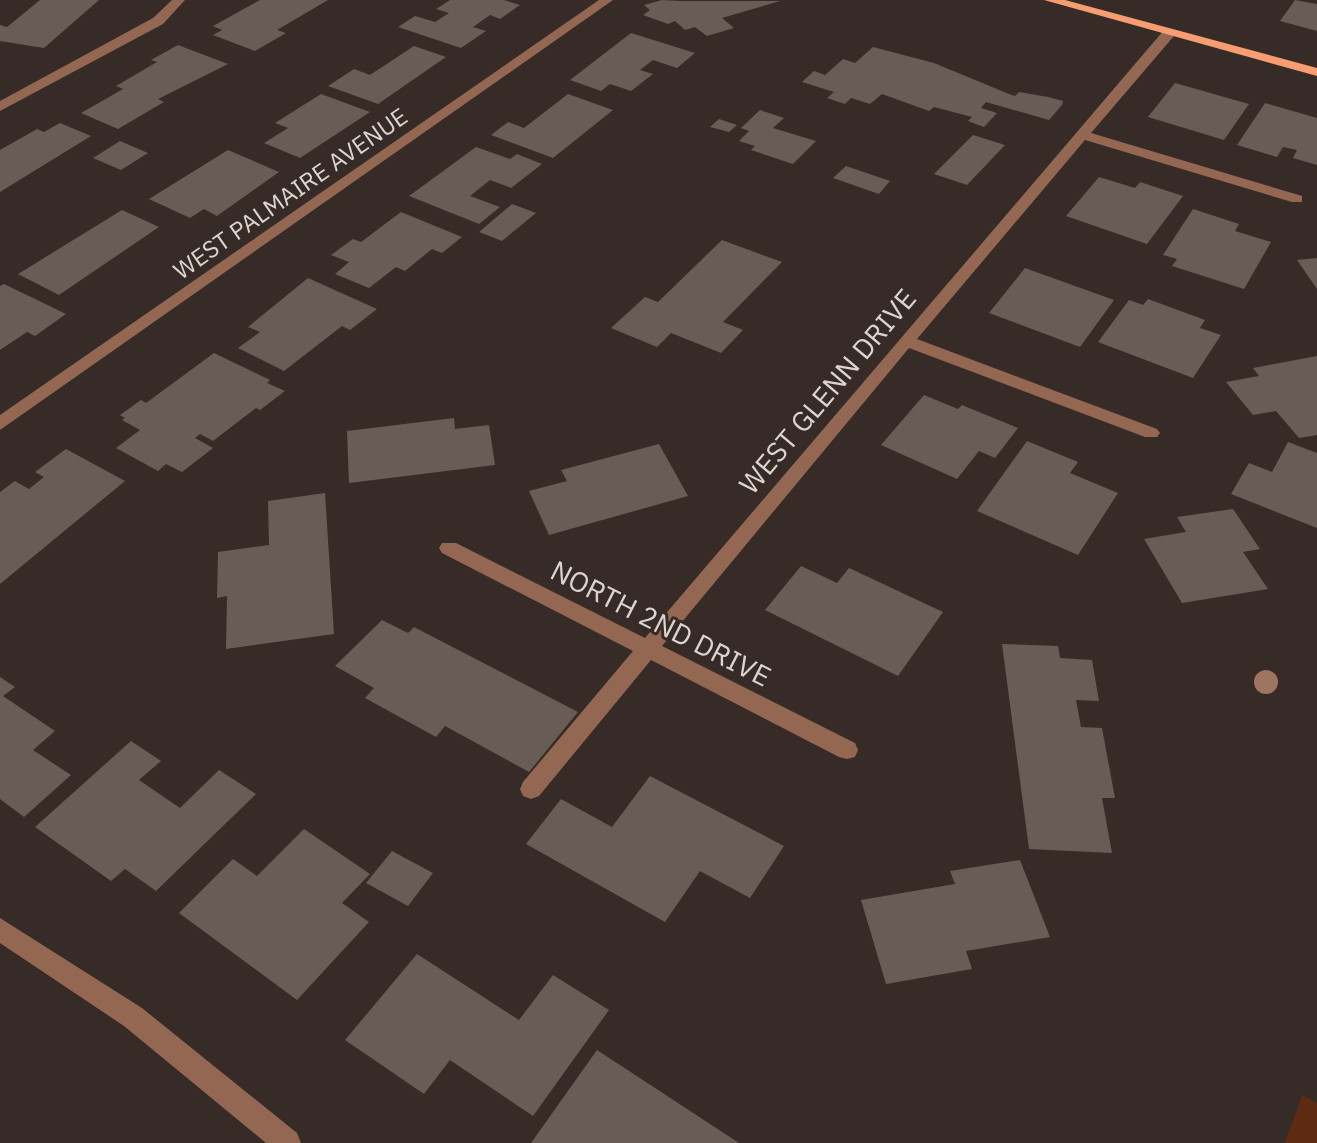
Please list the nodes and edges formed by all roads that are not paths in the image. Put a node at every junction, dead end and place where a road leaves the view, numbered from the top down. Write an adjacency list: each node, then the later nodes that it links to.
1 (179, 0): 6 (street)
2 (607, 0): 10 (street, WEST PALMAIRE AVENUE)
3 (1050, 0): 4 (main road)
4 (1169, 33): 5 (main road); 7 (street, WEST GLENN DRIVE)
5 (1317, 72)
6 (0, 107)
7 (1083, 135): 8 (street); 9 (street, WEST GLENN DRIVE)
8 (1297, 199)
9 (906, 341): 11 (street); 13 (street, WEST GLENN DRIVE)
10 (0, 424)
11 (1151, 433)
12 (449, 548): 13 (street, NORTH 2ND DRIVE)
13 (650, 648): 14 (street, NORTH 2ND DRIVE); 15 (street, WEST GLENN DRIVE)
14 (847, 750)
15 (531, 789)
16 (0, 929): 17 (street)
17 (287, 1143)

